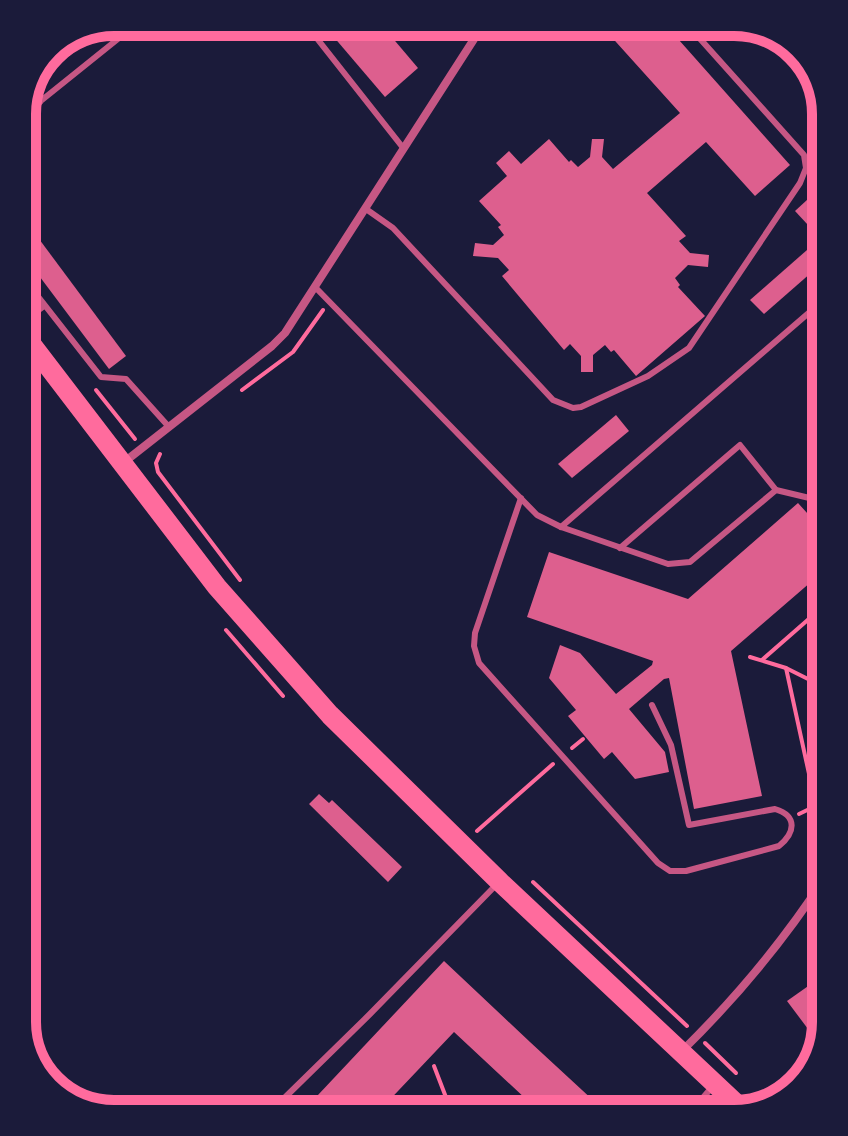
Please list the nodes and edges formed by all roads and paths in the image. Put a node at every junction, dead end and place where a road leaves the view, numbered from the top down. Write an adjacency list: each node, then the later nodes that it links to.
1 (122, 36): 6 (lane)
2 (315, 36): 8 (lane)
3 (476, 36): 8 (street)
4 (698, 36): 9 (lane)
5 (38, 100): 6 (lane)
6 (40, 102): 7 (lane)
7 (37, 104)
8 (404, 149): 9 (street)
9 (366, 209): 10 (street)
10 (316, 288): 12 (lane); 18 (street)
11 (36, 295): 13 (lane)
12 (329, 301): 17 (path); 22 (lane)
13 (44, 306): 15 (lane); 18 (lane)
14 (812, 310): 24 (lane)
15 (36, 312)
16 (36, 350): 20 (main road)
17 (234, 396)
18 (169, 427): 20 (street)
19 (163, 449): 26 (path)
20 (123, 463): 39 (main road)
21 (776, 490): 23 (lane); 25 (lane); 25 (lane)
22 (521, 498): 24 (lane); 33 (lane)
23 (812, 499)
24 (561, 527): 25 (lane)
25 (620, 548)
26 (240, 580)
27 (812, 616): 29 (path)
28 (750, 657): 29 (path)
29 (762, 660): 30 (path)
30 (786, 668): 31 (path); 34 (path)
31 (812, 678)
32 (652, 705): 36 (lane)
33 (563, 756): 36 (lane); 37 (path)
34 (812, 788)
35 (812, 808): 36 (path)
36 (791, 818)
37 (477, 831)
38 (524, 874): 41 (path)
39 (500, 882): 42 (main road); 48 (lane)
40 (812, 898): 41 (street)
41 (697, 1035): 42 (street); 44 (path)
42 (680, 1052): 45 (main road)
43 (434, 1066): 49 (path)
44 (740, 1077)
45 (715, 1084): 50 (lane); 51 (main road)
46 (750, 1087): 47 (path)
47 (759, 1096)
48 (282, 1100)
49 (447, 1100)
50 (701, 1100)
51 (732, 1100)

